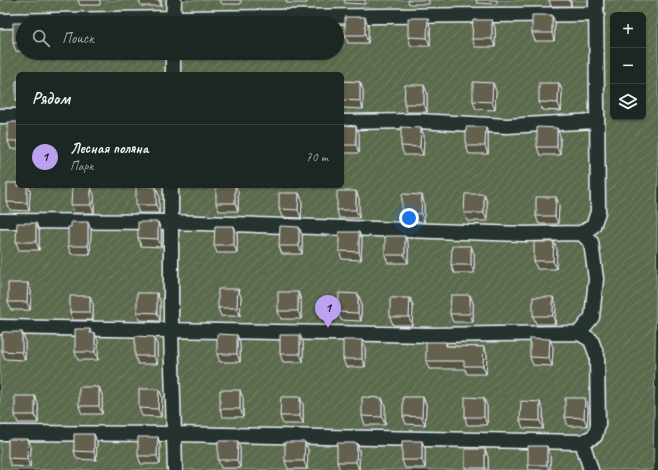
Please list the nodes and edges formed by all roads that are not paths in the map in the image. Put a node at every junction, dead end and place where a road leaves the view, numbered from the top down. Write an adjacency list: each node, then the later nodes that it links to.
1 (174, 0): 4 (street)
2 (596, 0): 3 (street)
3 (597, 14): 5 (street); 12 (street)
4 (173, 16)
5 (344, 18)
6 (0, 21): 7 (street)
7 (16, 21)
8 (173, 60): 9 (street)
9 (173, 72)
10 (0, 116): 11 (street)
11 (16, 116)
12 (596, 121): 13 (street); 17 (street)
13 (344, 122)
14 (171, 188): 16 (street)
15 (0, 221): 16 (street)
16 (171, 222): 17 (street); 19 (street)
17 (581, 233): 20 (street)
18 (0, 327): 19 (street)
19 (171, 330): 20 (street); 22 (street)
20 (579, 333): 23 (street)
21 (0, 433): 22 (street)
22 (174, 434): 23 (street); 24 (street)
23 (582, 442): 25 (street)
24 (175, 470)
25 (591, 470)

